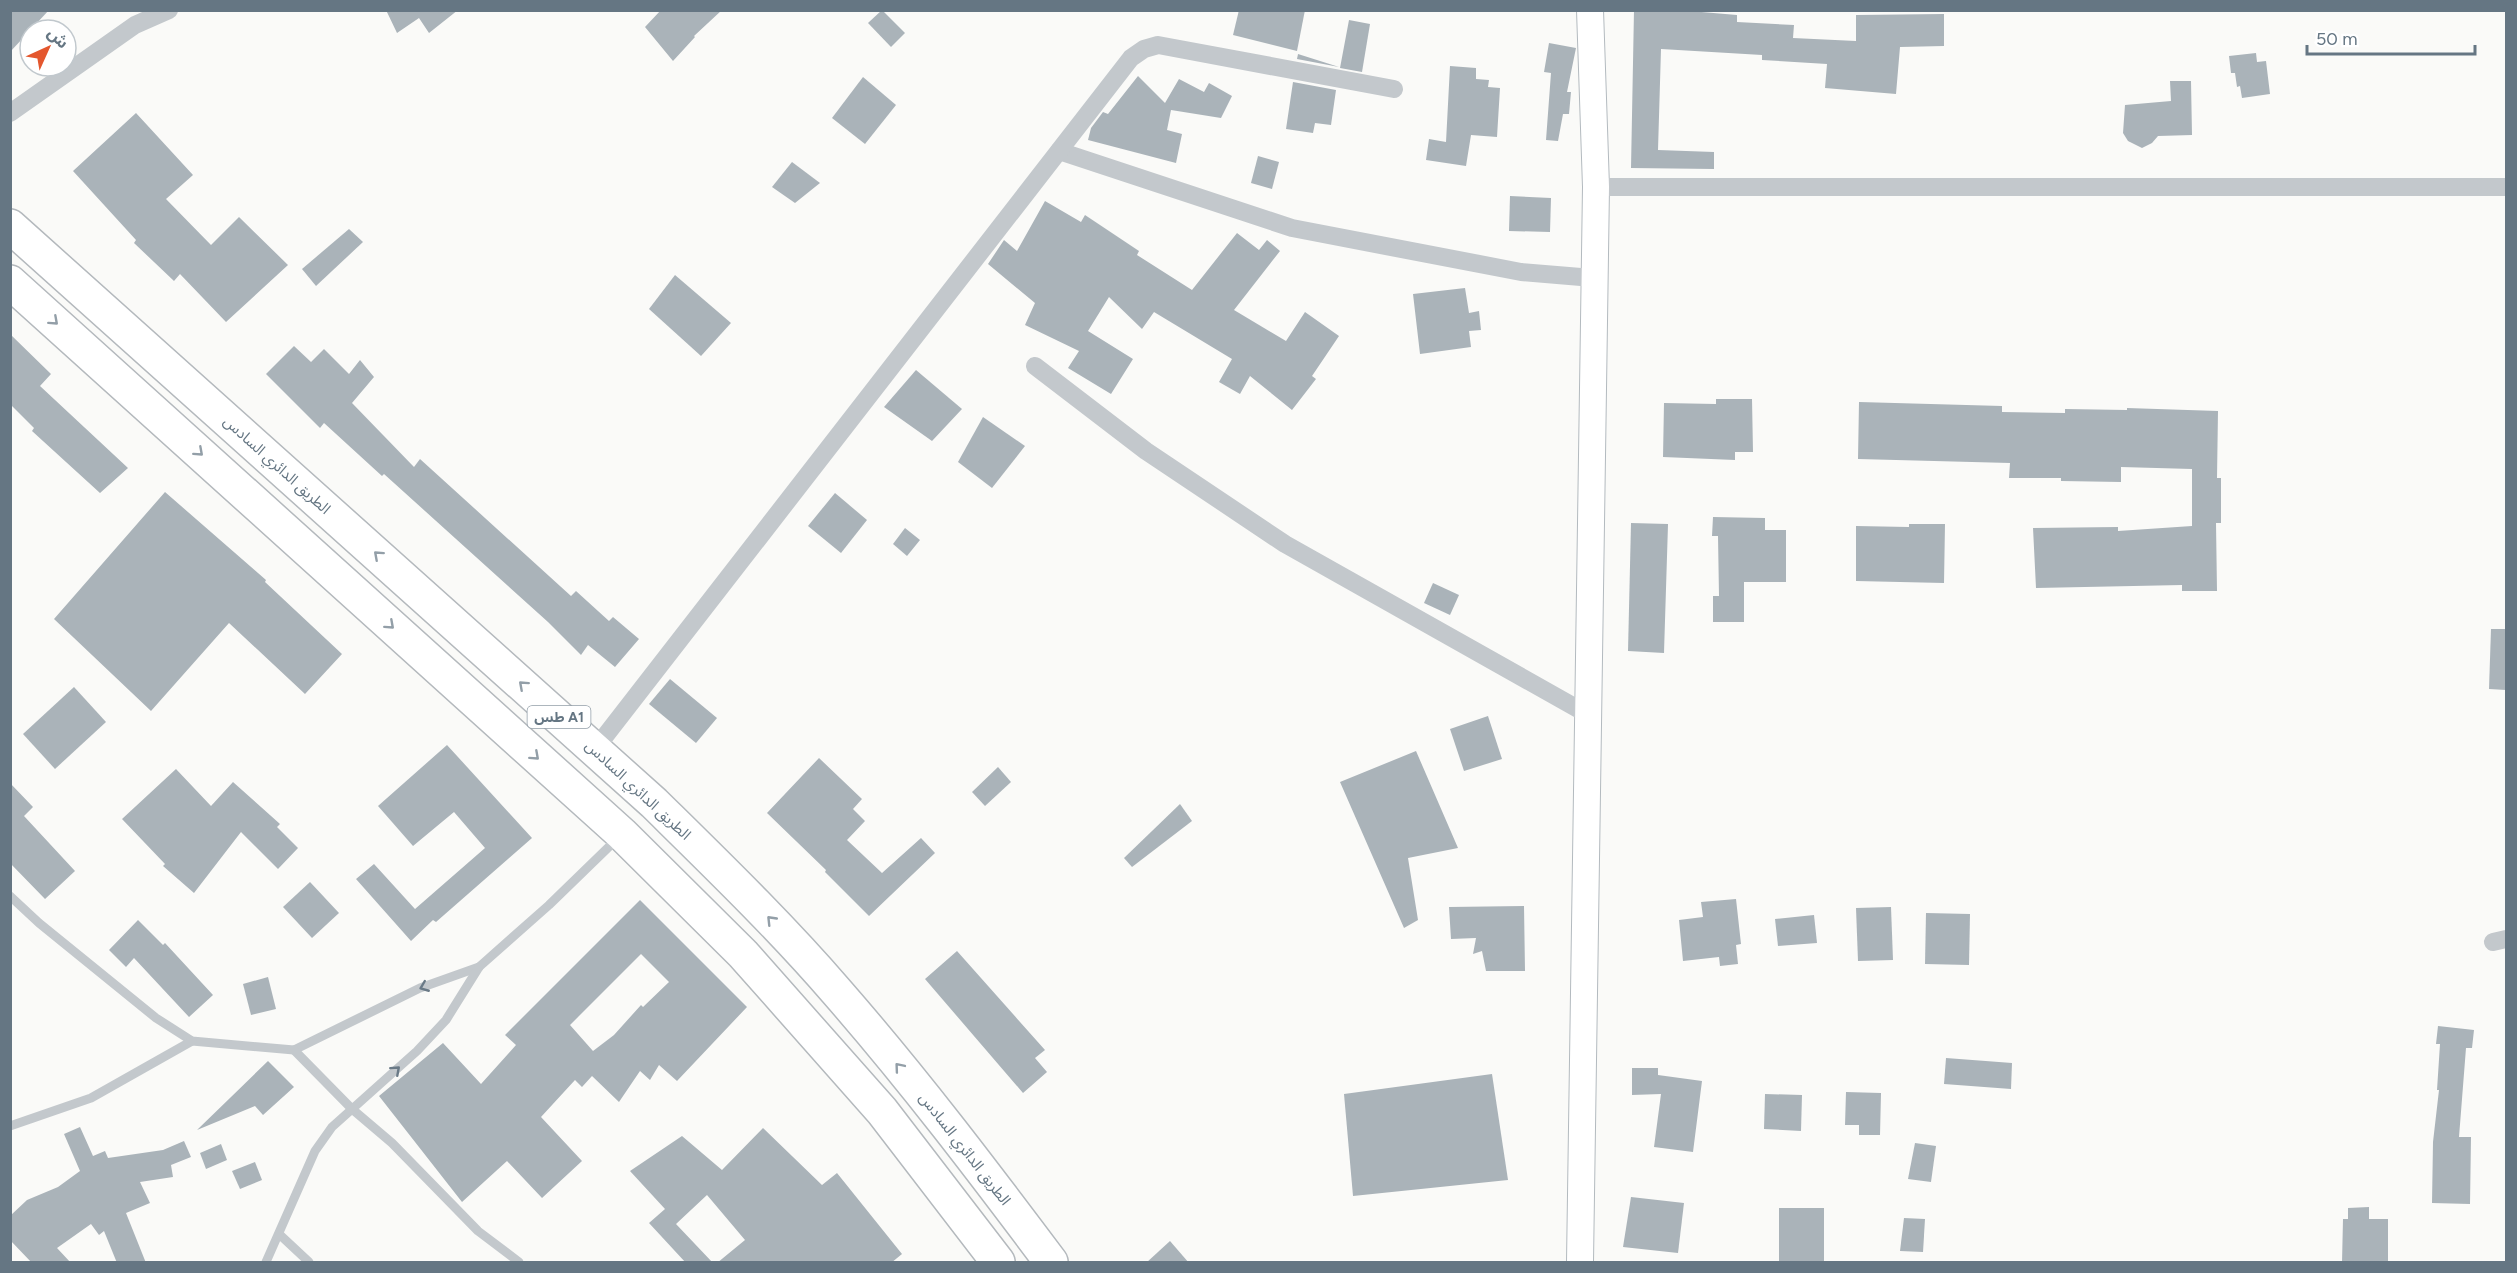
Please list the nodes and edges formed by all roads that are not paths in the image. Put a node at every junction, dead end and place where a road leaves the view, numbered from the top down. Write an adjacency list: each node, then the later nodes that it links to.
1 (169, 10): 4 (street)
2 (1590, 10): 6 (main road)
3 (1394, 88): 5 (street)
4 (10, 113)
5 (1059, 151): 9 (street); 13 (street)
6 (1596, 187): 7 (street); 9 (main road)
7 (2506, 187)
8 (10, 226): 13 (highway, الطريق الدائري السادس / طس A1, one-way to 8)
9 (1593, 278): 12 (main road)
10 (10, 282): 15 (highway, طس A1, one-way to 15)
11 (1035, 366): 12 (street)
12 (1587, 714): 30 (main road)
13 (595, 749): 14 (highway, الطريق الدائري السادس / طس A1)
14 (654, 803): 15 (highway); 22 (highway, الطريق الدائري السادس / طس A1, one-way to 14)
15 (622, 834): 17 (lane); 23 (highway, طس A1)
16 (10, 896): 18 (lane)
17 (479, 967): 19 (lane, one-way to 19); 20 (lane, one-way to 17)
18 (192, 1041): 19 (lane); 21 (lane)
19 (294, 1050): 20 (lane)
20 (352, 1109): 24 (lane); 27 (lane)
21 (10, 1126)
22 (953, 1132): 23 (highway); 29 (highway, الطريق الدائري السادس / طس A1)
23 (919, 1159): 28 (highway, طس A1)
24 (279, 1234): 25 (lane); 26 (lane)
25 (266, 1263)
26 (309, 1263)
27 (519, 1263)
28 (998, 1263)
29 (1051, 1263)
30 (1580, 1263)

